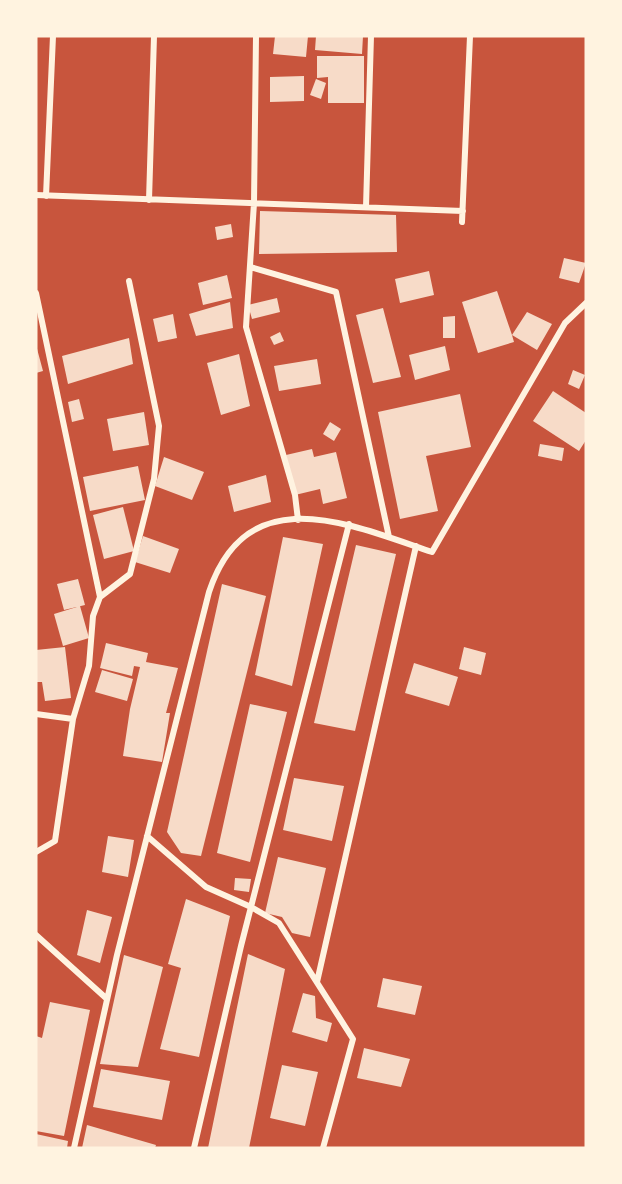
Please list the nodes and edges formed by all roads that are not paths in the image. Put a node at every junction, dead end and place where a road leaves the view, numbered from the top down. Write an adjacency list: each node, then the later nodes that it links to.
1 (53, 36): 7 (street)
2 (154, 36): 8 (street)
3 (256, 36): 9 (street)
4 (371, 36): 10 (street)
5 (470, 36): 11 (street)
6 (36, 195): 7 (street)
7 (46, 196): 8 (street)
8 (149, 200): 9 (street)
9 (254, 204): 10 (street); 13 (street)
10 (366, 207): 11 (street)
11 (463, 211): 12 (street)
12 (462, 222)
13 (250, 267): 17 (street); 19 (street)
14 (129, 281): 21 (street)
15 (36, 292): 21 (street)
16 (586, 303): 20 (street)
17 (298, 520): 18 (street); 24 (street)
18 (349, 525): 19 (street); 26 (street)
19 (389, 537): 20 (street)
20 (416, 546): 28 (street)
21 (99, 597): 23 (street)
22 (36, 714): 23 (street)
23 (73, 719): 25 (street)
24 (147, 836): 26 (street); 29 (street)
25 (36, 852)
26 (251, 907): 28 (street); 31 (street)
27 (36, 935): 29 (street)
28 (317, 982): 32 (street)
29 (107, 999): 30 (street)
30 (74, 1148)
31 (194, 1148)
32 (323, 1148)

